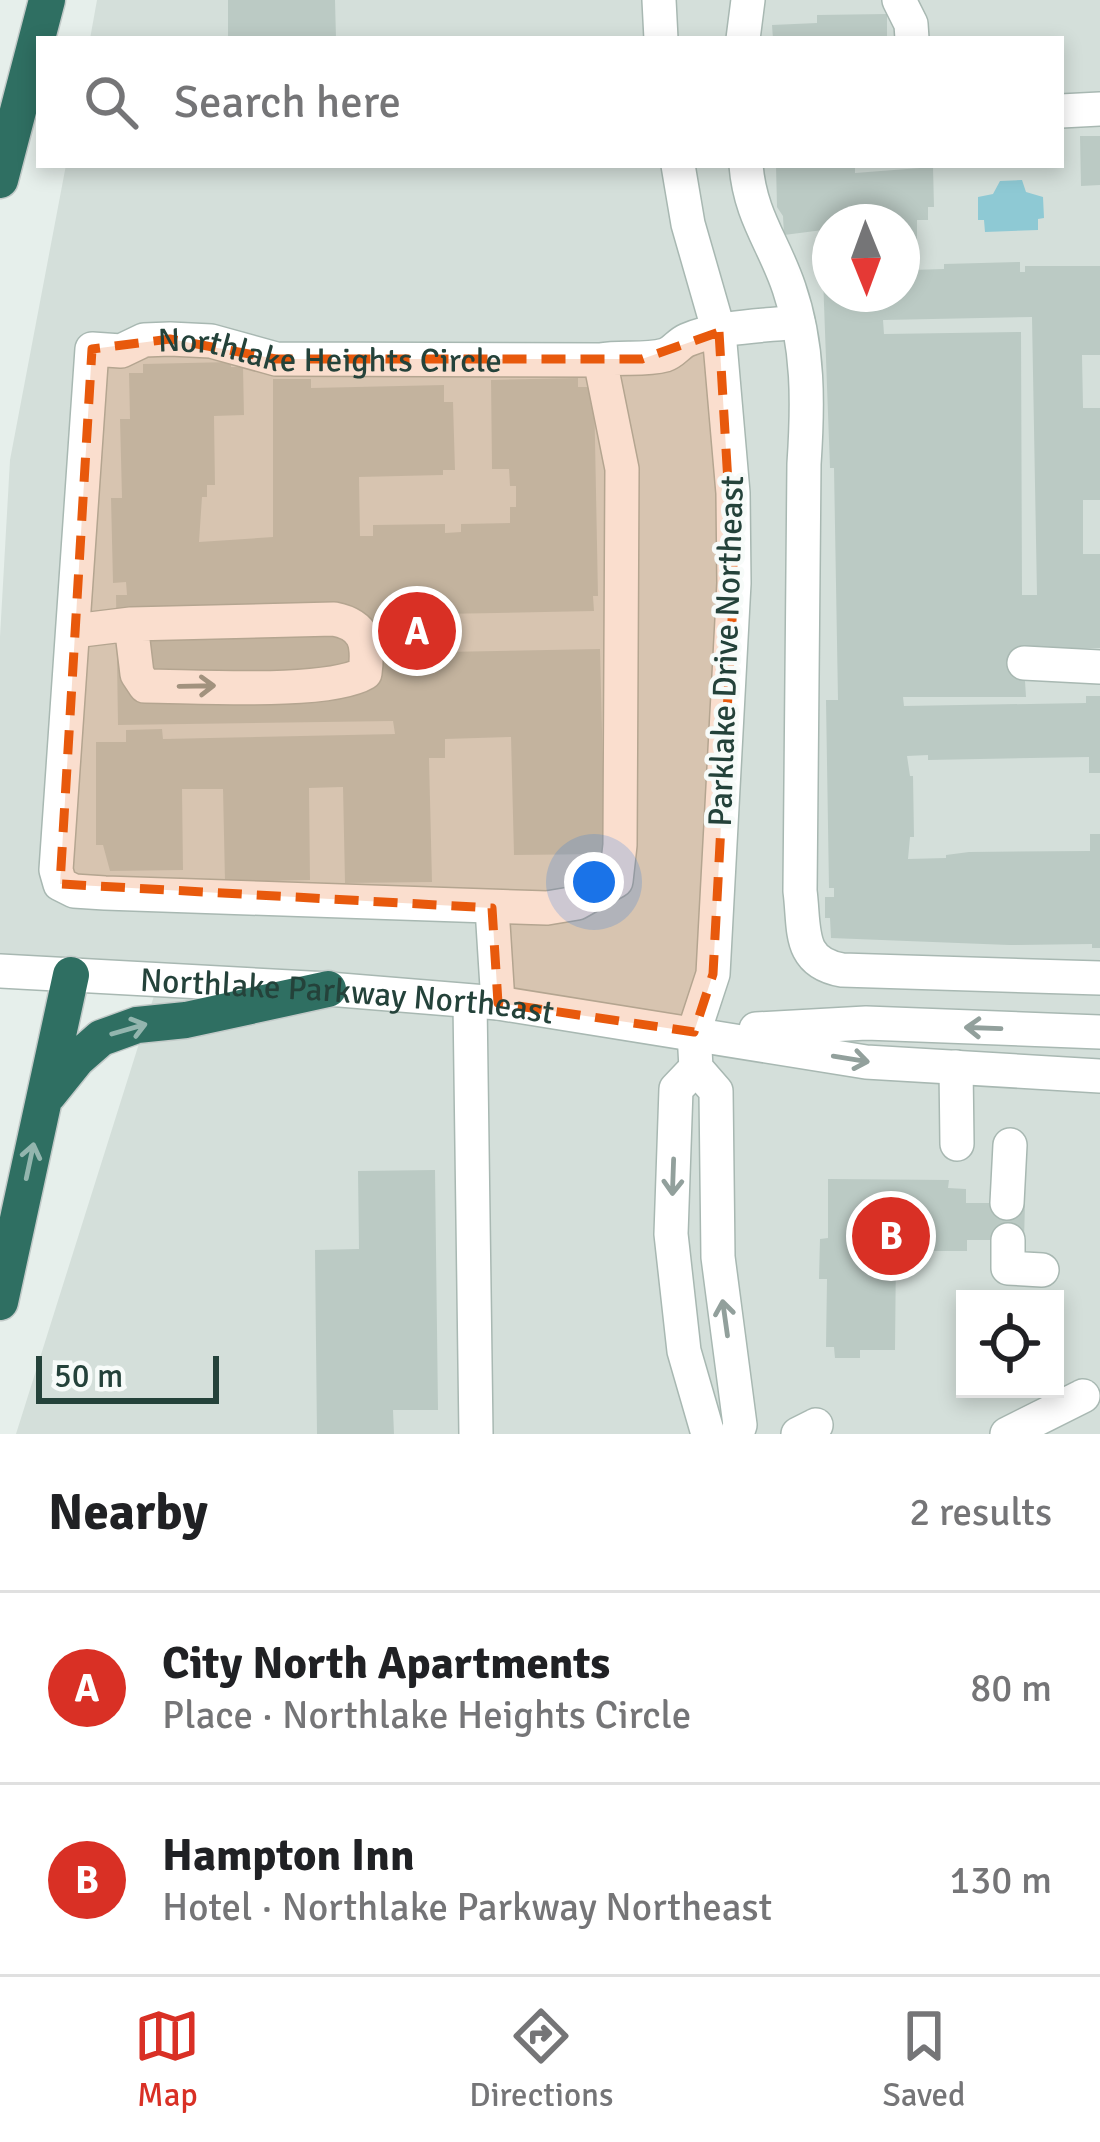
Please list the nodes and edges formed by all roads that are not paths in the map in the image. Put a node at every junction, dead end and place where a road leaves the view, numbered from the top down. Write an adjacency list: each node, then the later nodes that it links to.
1 (47, 0): 5 (highway)
2 (659, 0): 6 (street)
3 (748, 0): 7 (street)
4 (899, 0): 8 (street)
5 (38, 36)
6 (661, 36)
7 (743, 36)
8 (912, 36)
9 (36, 42): 14 (highway)
10 (1100, 109): 11 (street)
11 (1064, 111)
12 (679, 168): 16 (street, Parklake Drive Northeast)
13 (747, 168): 15 (street)
14 (0, 181)
15 (799, 322): 16 (street); 25 (street)
16 (719, 332): 17 (street); 29 (street, Parklake Drive Northeast)
17 (612, 358): 19 (street, Northlake Heights Circle); 22 (street, Northlake Heights Circle)
18 (131, 624): 18 (street, one-way to 18); 19 (street)
19 (74, 631): 22 (street, Northlake Heights Circle)
20 (1024, 663): 21 (street)
21 (1100, 667)
22 (492, 908): 27 (street)
23 (1, 971): 24 (street, Northlake Parkway Northeast)
24 (71, 975): 26 (street, Northlake Parkway Northeast); 33 (highway)
25 (1100, 978)
26 (328, 988): 27 (street, Northlake Parkway Northeast); 33 (highway, one-way to 26)
27 (484, 1002): 29 (street, Northlake Parkway Northeast); 41 (street)
28 (1100, 1032): 29 (street, Northlake Parkway Northeast, one-way to 29)
29 (694, 1033): 30 (street, Northlake Parkway Northeast, one-way to 30); 31 (street, Parklake Drive Northeast)
30 (956, 1067): 32 (street, Northlake Parkway Northeast); 34 (street)
31 (697, 1068): 42 (street, Parklake Drive Northeast, one-way to 42); 43 (street, Parklake Drive Northeast, one-way to 31)
32 (1100, 1076)
33 (43, 1102): 39 (highway, one-way to 33)
34 (957, 1144)
35 (1010, 1145): 36 (street)
36 (1007, 1203)
37 (1008, 1240): 38 (street)
38 (1042, 1270)
39 (0, 1302)
40 (1082, 1396): 44 (street)
41 (476, 1434)
42 (708, 1434)
43 (737, 1434)
44 (1007, 1434)

